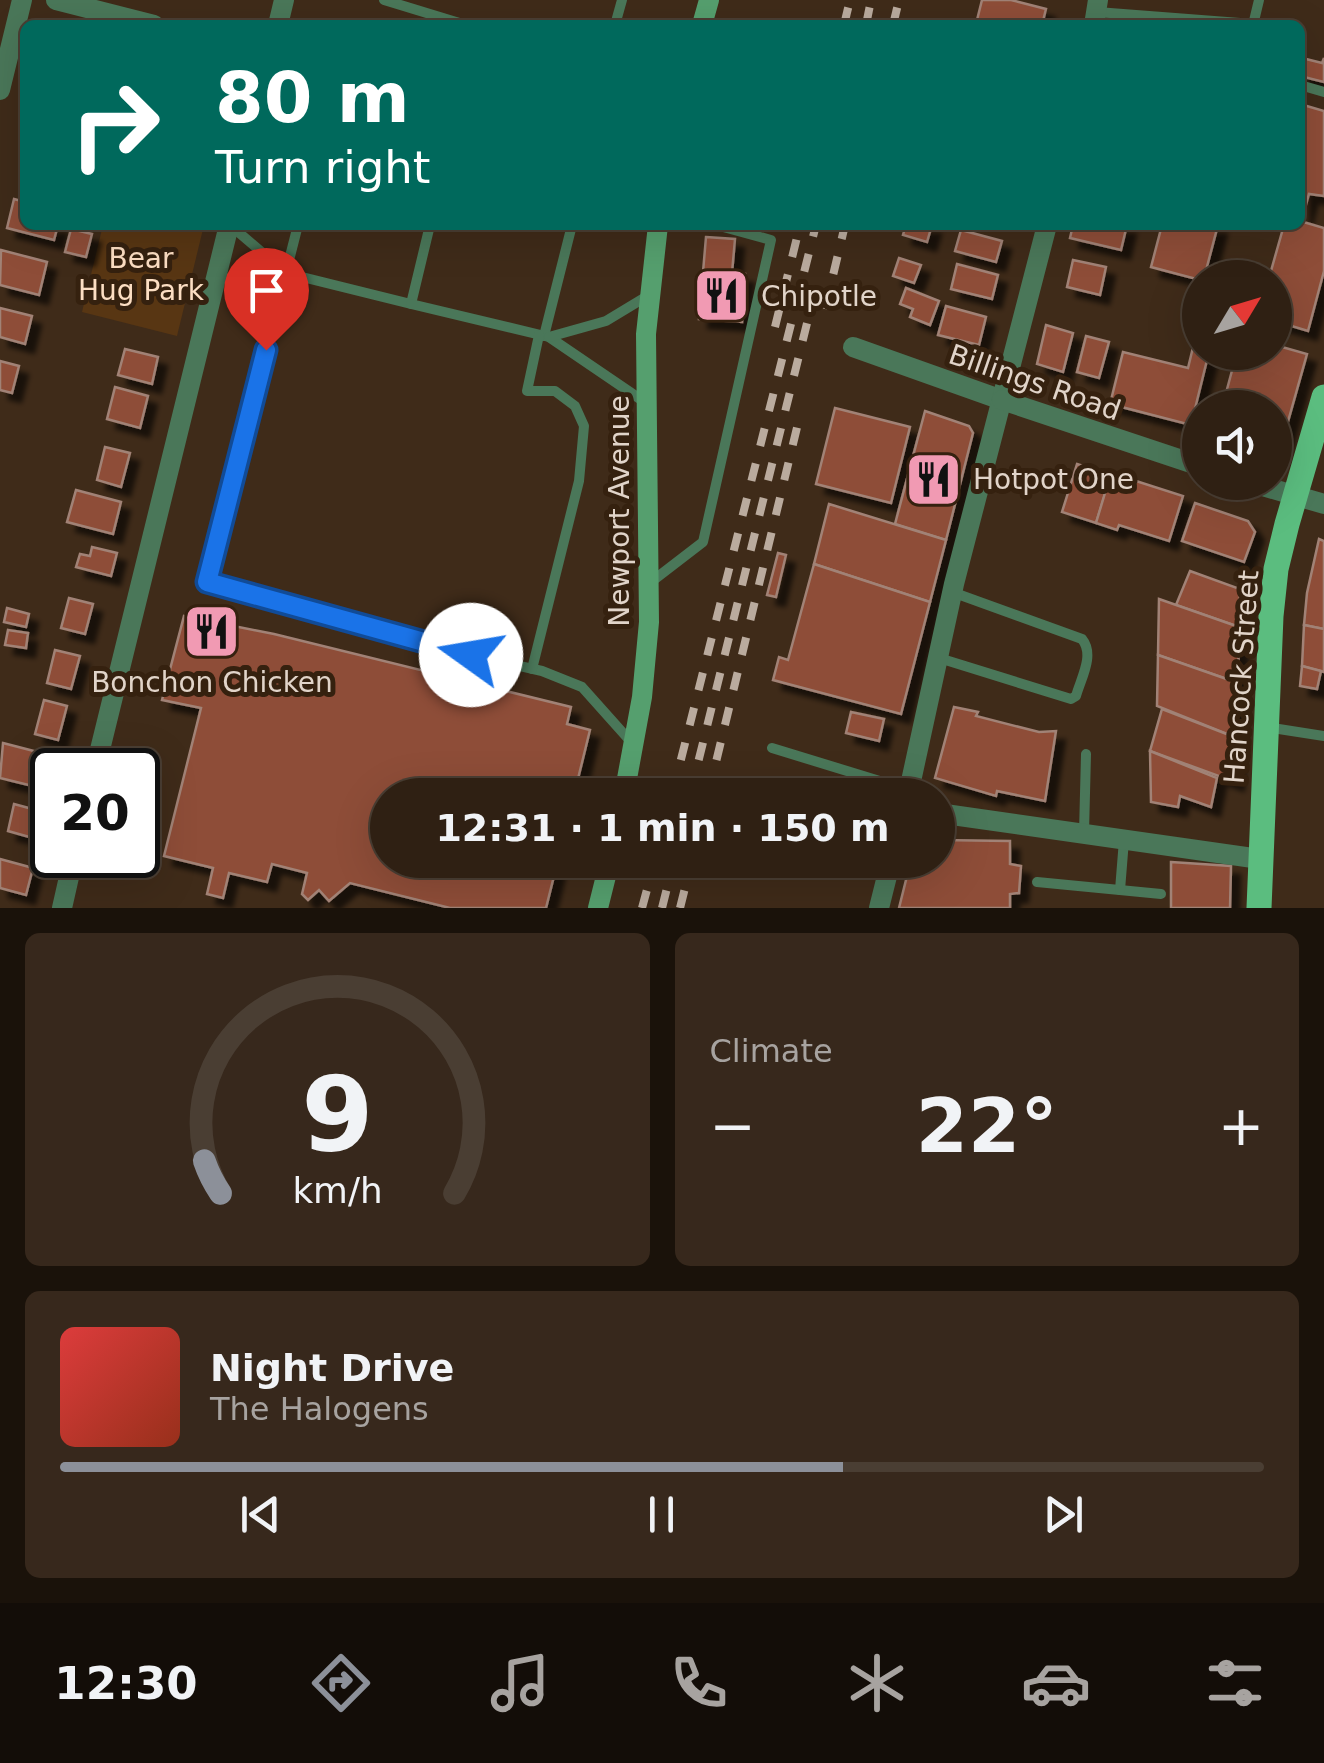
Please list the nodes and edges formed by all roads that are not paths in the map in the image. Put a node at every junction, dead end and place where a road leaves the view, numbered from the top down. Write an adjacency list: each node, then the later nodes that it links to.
1 (22, 0): 8 (street)
2 (56, 0): 5 (street)
3 (384, 0): 6 (lane)
4 (1096, 12): 7 (lane)
5 (134, 20)
6 (450, 20)
7 (1210, 20)
8 (0, 90)
9 (229, 230): 18 (street)
10 (236, 230): 17 (lane)
11 (297, 230): 17 (lane)
12 (429, 230): 20 (lane)
13 (571, 230): 21 (lane)
14 (657, 230): 19 (main road, Newport Avenue)
15 (734, 230): 29 (lane)
16 (1046, 230): 24 (street)
17 (286, 273): 18 (lane); 20 (lane); 32 (lane)
18 (216, 278): 36 (street)
19 (650, 294): 21 (lane); 25 (main road, Newport Avenue)
20 (411, 304): 21 (lane)
21 (544, 336): 25 (lane); 32 (lane)
22 (853, 347): 24 (street, Billings Road)
23 (1324, 397): 27 (main road, Hancock Street)
24 (1002, 400): 26 (street, Billings Road); 30 (street)
25 (646, 403): 29 (main road, Newport Avenue)
26 (1182, 460)
27 (1294, 497): 28 (street); 33 (main road, Hancock Street)
28 (1324, 504)
29 (650, 583): 35 (main road, Newport Avenue)
30 (952, 592): 31 (street); 31 (lane)
31 (938, 658): 41 (street)
32 (537, 670): 35 (lane)
33 (1265, 726): 34 (lane); 45 (main road, Hancock Street)
34 (1324, 736)
35 (633, 744): 39 (main road, Newport Avenue)
36 (100, 748)
37 (772, 748): 40 (lane)
38 (1086, 754): 43 (lane)
39 (627, 778)
40 (865, 778)
41 (911, 778)
42 (955, 815): 43 (street)
43 (1084, 834): 44 (street)
44 (1124, 840): 45 (street); 50 (lane)
45 (1260, 858): 55 (main road, Hancock Street)
46 (69, 878): 52 (street)
47 (606, 878): 53 (main road)
48 (886, 878): 54 (street)
49 (1037, 882): 50 (lane)
50 (1120, 890): 51 (lane)
51 (1161, 894)
52 (62, 908)
53 (598, 908)
54 (878, 908)
55 (1258, 908)

